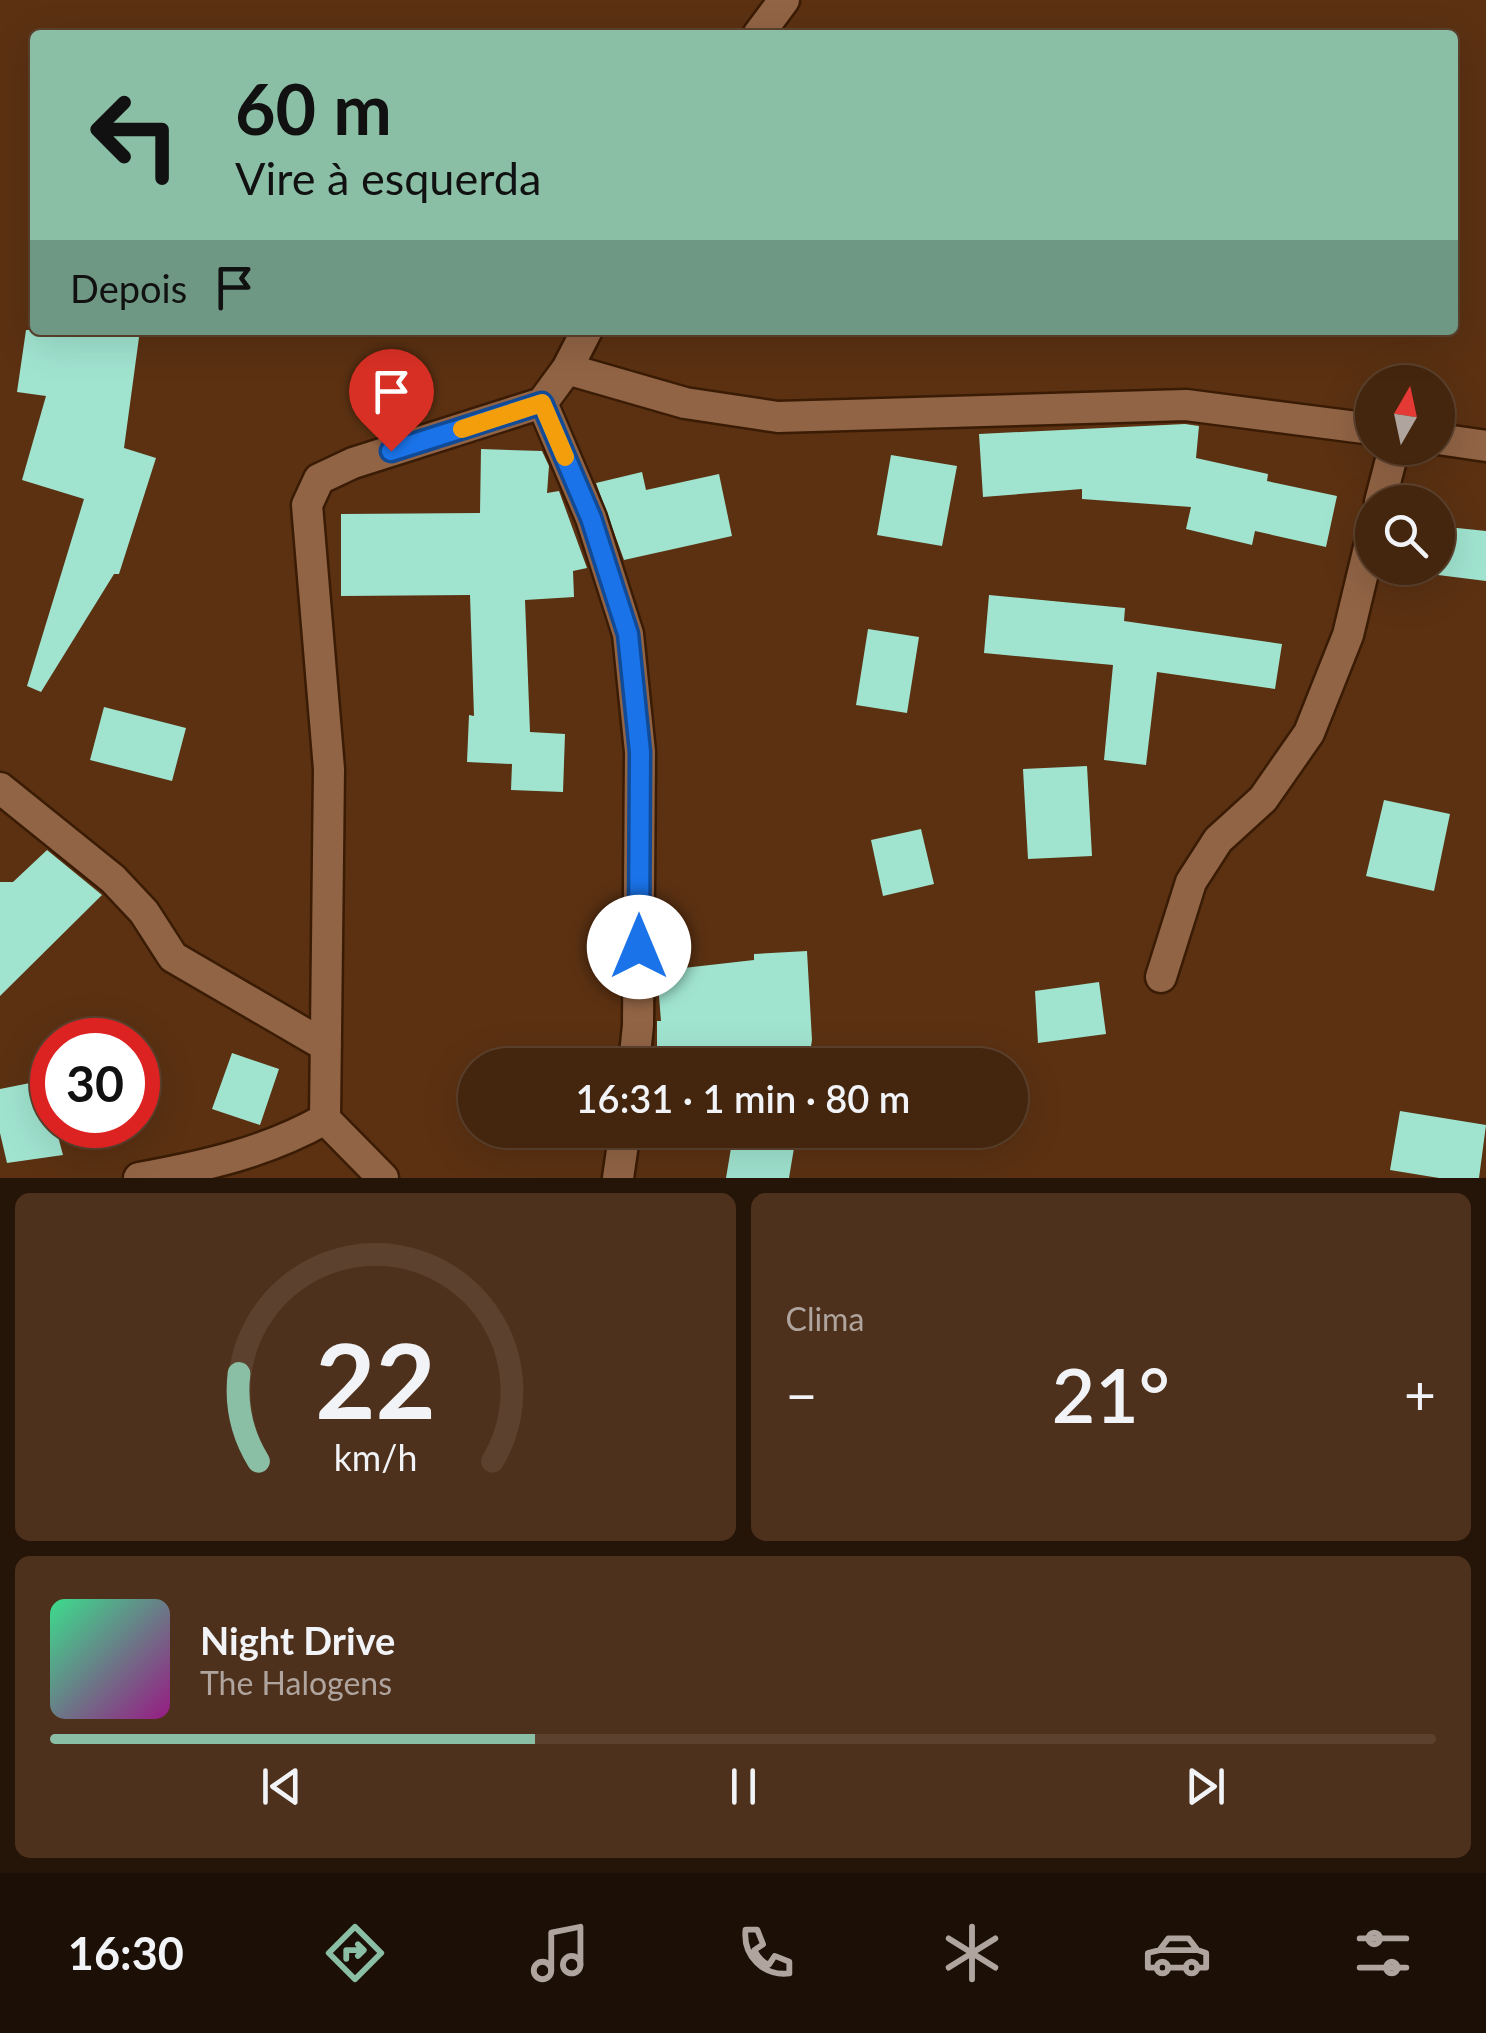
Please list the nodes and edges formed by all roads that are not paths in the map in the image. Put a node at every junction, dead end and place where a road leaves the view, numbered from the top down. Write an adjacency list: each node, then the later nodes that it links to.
1 (784, 0): 2 (street)
2 (762, 30)
3 (584, 335): 4 (street)
4 (567, 370): 5 (street); 6 (street)
5 (542, 403): 12 (street); 13 (street)
6 (1355, 428)
7 (1455, 441): 8 (street)
8 (1486, 446)
9 (1360, 585): 11 (street)
10 (0, 788): 12 (street)
11 (1161, 977)
12 (326, 1046): 14 (street)
13 (636, 1048)
14 (325, 1119): 16 (street); 17 (street)
15 (623, 1148): 18 (street)
16 (139, 1178)
17 (383, 1178)
18 (618, 1178)

